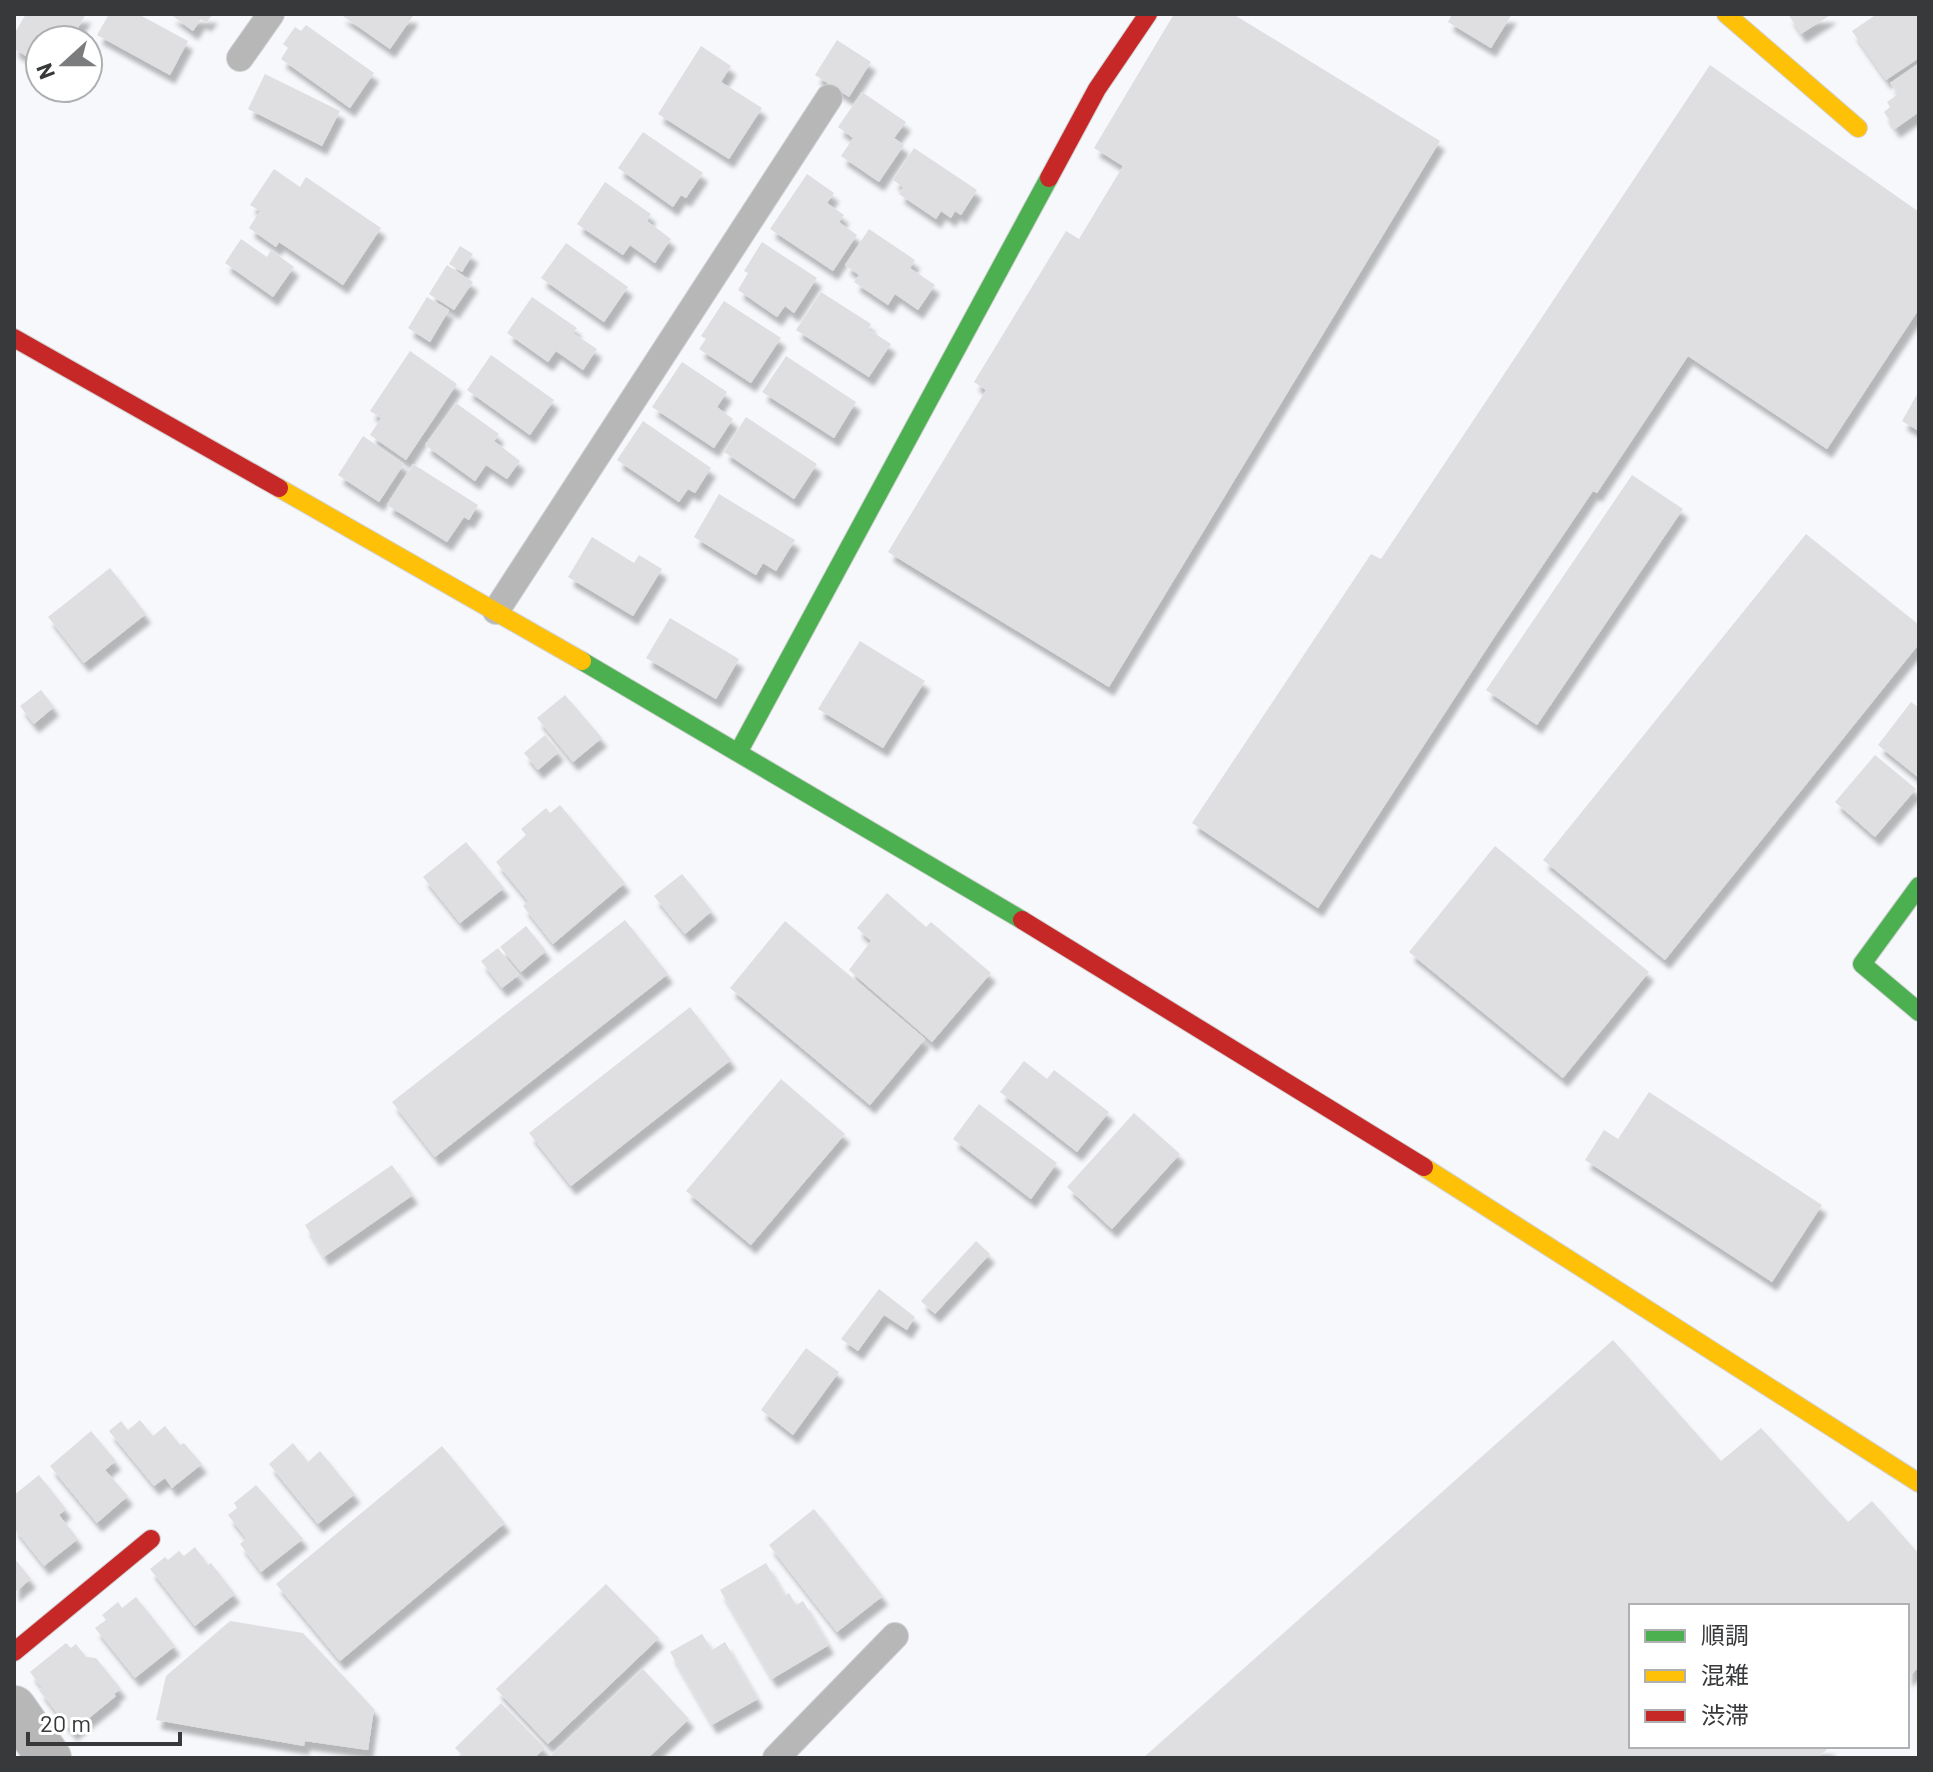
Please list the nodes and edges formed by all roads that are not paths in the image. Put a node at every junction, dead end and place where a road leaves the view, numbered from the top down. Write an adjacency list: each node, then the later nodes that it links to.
1 (271, 14): 4 (lane)
2 (1148, 14): 9 (street)
3 (1726, 14): 6 (street)
4 (240, 58)
5 (829, 98): 8 (lane)
6 (1858, 128)
7 (14, 338): 8 (street)
8 (496, 611): 9 (street)
9 (739, 751): 12 (street)
10 (1919, 886): 11 (street)
11 (1919, 1012)
12 (1919, 1483)
13 (151, 1539): 15 (street)
14 (895, 1636): 18 (lane)
15 (14, 1652)
16 (14, 1708): 17 (street)
17 (49, 1758)
18 (776, 1758)

